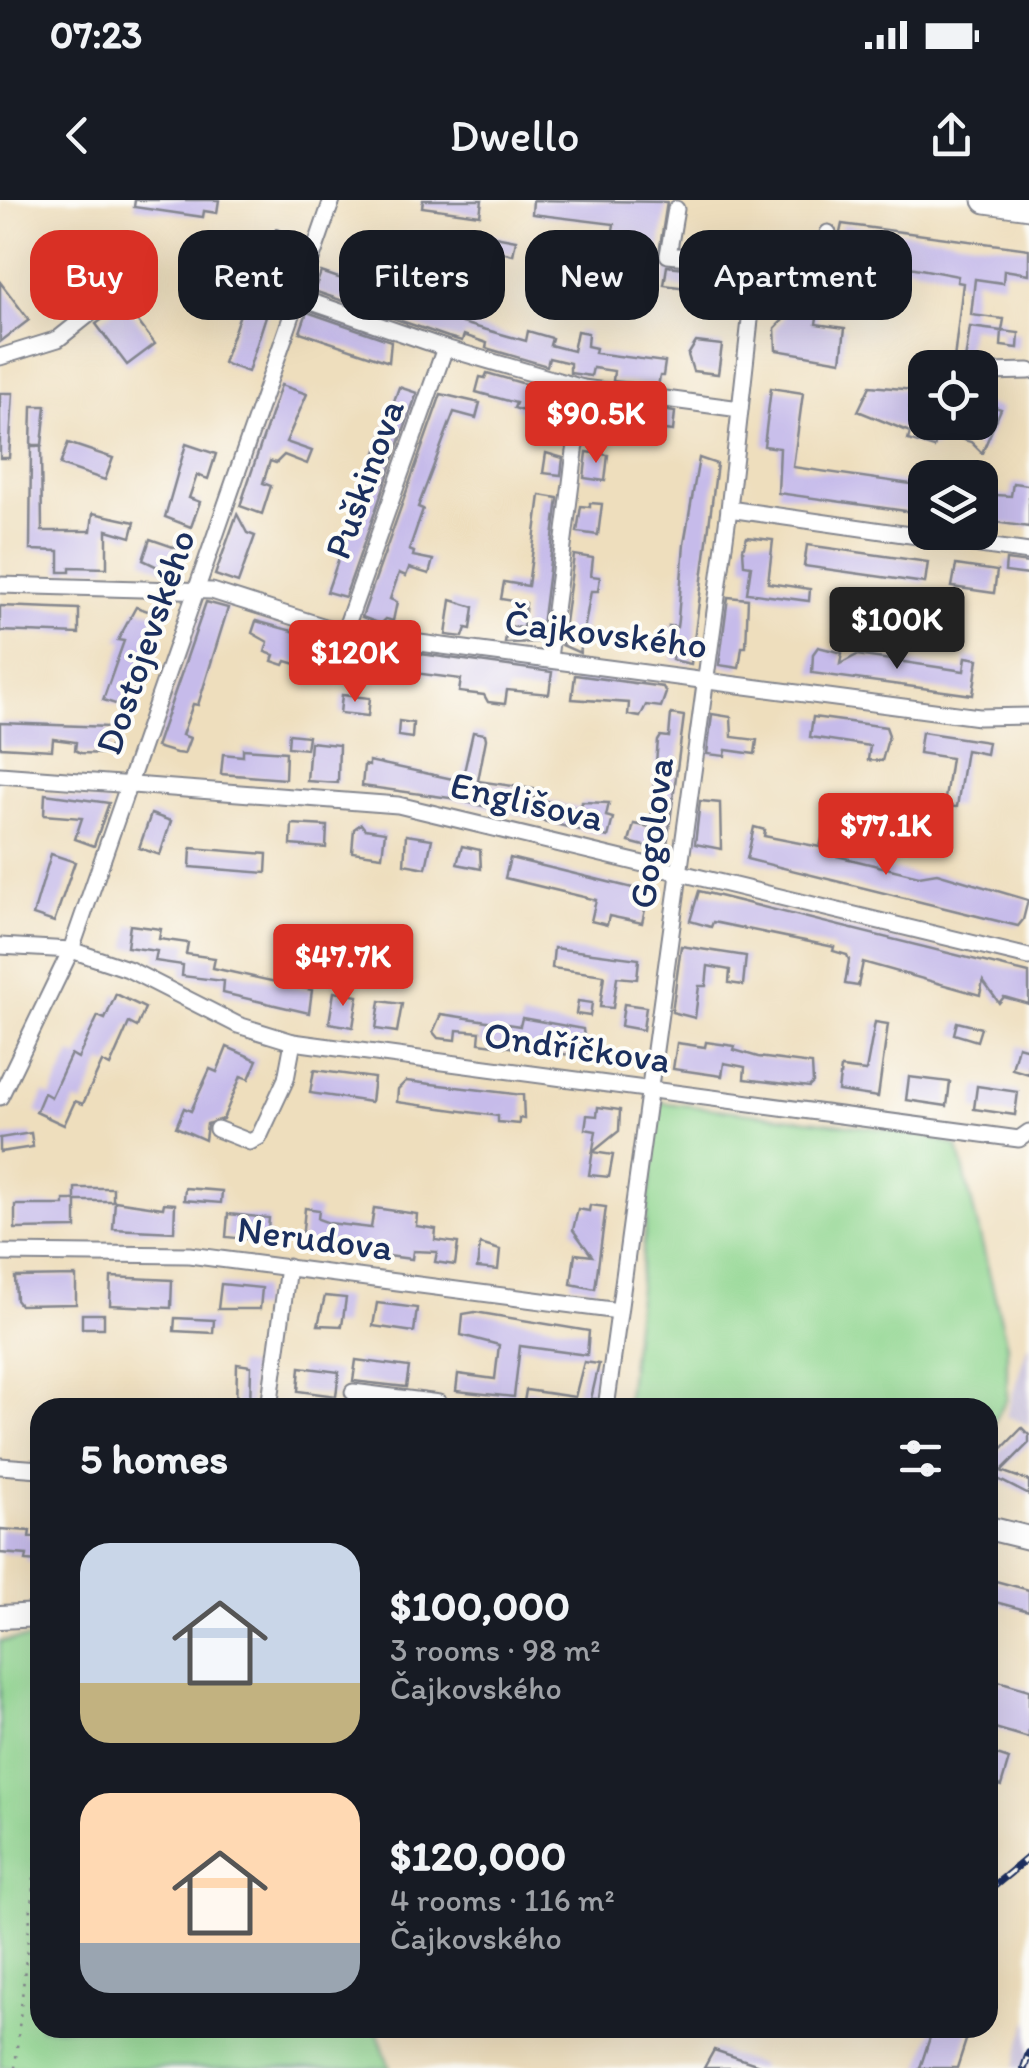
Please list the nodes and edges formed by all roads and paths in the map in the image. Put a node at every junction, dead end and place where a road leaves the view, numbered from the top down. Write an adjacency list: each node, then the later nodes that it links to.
1 (332, 200): 5 (street, Dostojevského)
2 (986, 200): 3 (main road)
3 (1029, 206)
4 (676, 209): 6 (street)
5 (319, 240)
6 (679, 256)
7 (319, 305): 11 (street)
8 (82, 320): 12 (street)
9 (292, 320): 20 (street, Dostojevského)
10 (750, 320): 16 (street, Gogolova)
11 (445, 348): 15 (street); 21 (street, Puškinova)
12 (0, 357)
13 (1029, 371): 14 (street)
14 (998, 372)
15 (584, 388): 16 (street); 22 (street)
16 (740, 409): 17 (street, Gogolova)
17 (729, 509): 18 (street); 23 (street, Gogolova)
18 (1029, 552)
19 (0, 585): 20 (street, Čajkovského)
20 (196, 590): 21 (street, Čajkovského); 26 (street, Dostojevského)
21 (344, 633): 22 (street, Čajkovského)
22 (549, 658): 23 (street, Čajkovského)
23 (703, 678): 24 (street, Čajkovského); 27 (street, Gogolova)
24 (1029, 716)
25 (0, 775): 26 (street, Englišova)
26 (130, 785): 27 (street, Englišova); 29 (street, Dostojevského)
27 (679, 870): 30 (street, Englišova); 32 (street, Gogolova)
28 (0, 946): 29 (street, Ondříčkova)
29 (71, 950): 31 (street, Ondříčkova); 33 (street, Dostojevského)
30 (1029, 958)
31 (293, 1042): 32 (street, Ondříčkova); 34 (street)
32 (649, 1090): 35 (street, Ondříčkova); 38 (street, Gogolova)
33 (0, 1098)
34 (217, 1129)
35 (1029, 1132)
36 (0, 1253): 37 (street, Nerudova)
37 (288, 1267): 38 (street, Nerudova); 40 (street)
38 (620, 1312): 42 (street, Gogolova)
39 (353, 1392): 41 (street)
40 (270, 1398)
41 (400, 1398)
42 (607, 1398)
43 (0, 1466): 44 (street)
44 (30, 1468)
45 (998, 1530): 46 (street)
46 (1029, 1538)
47 (30, 1616): 48 (street)
48 (0, 1617)
49 (30, 1918): 50 (path)
50 (15, 2068)

